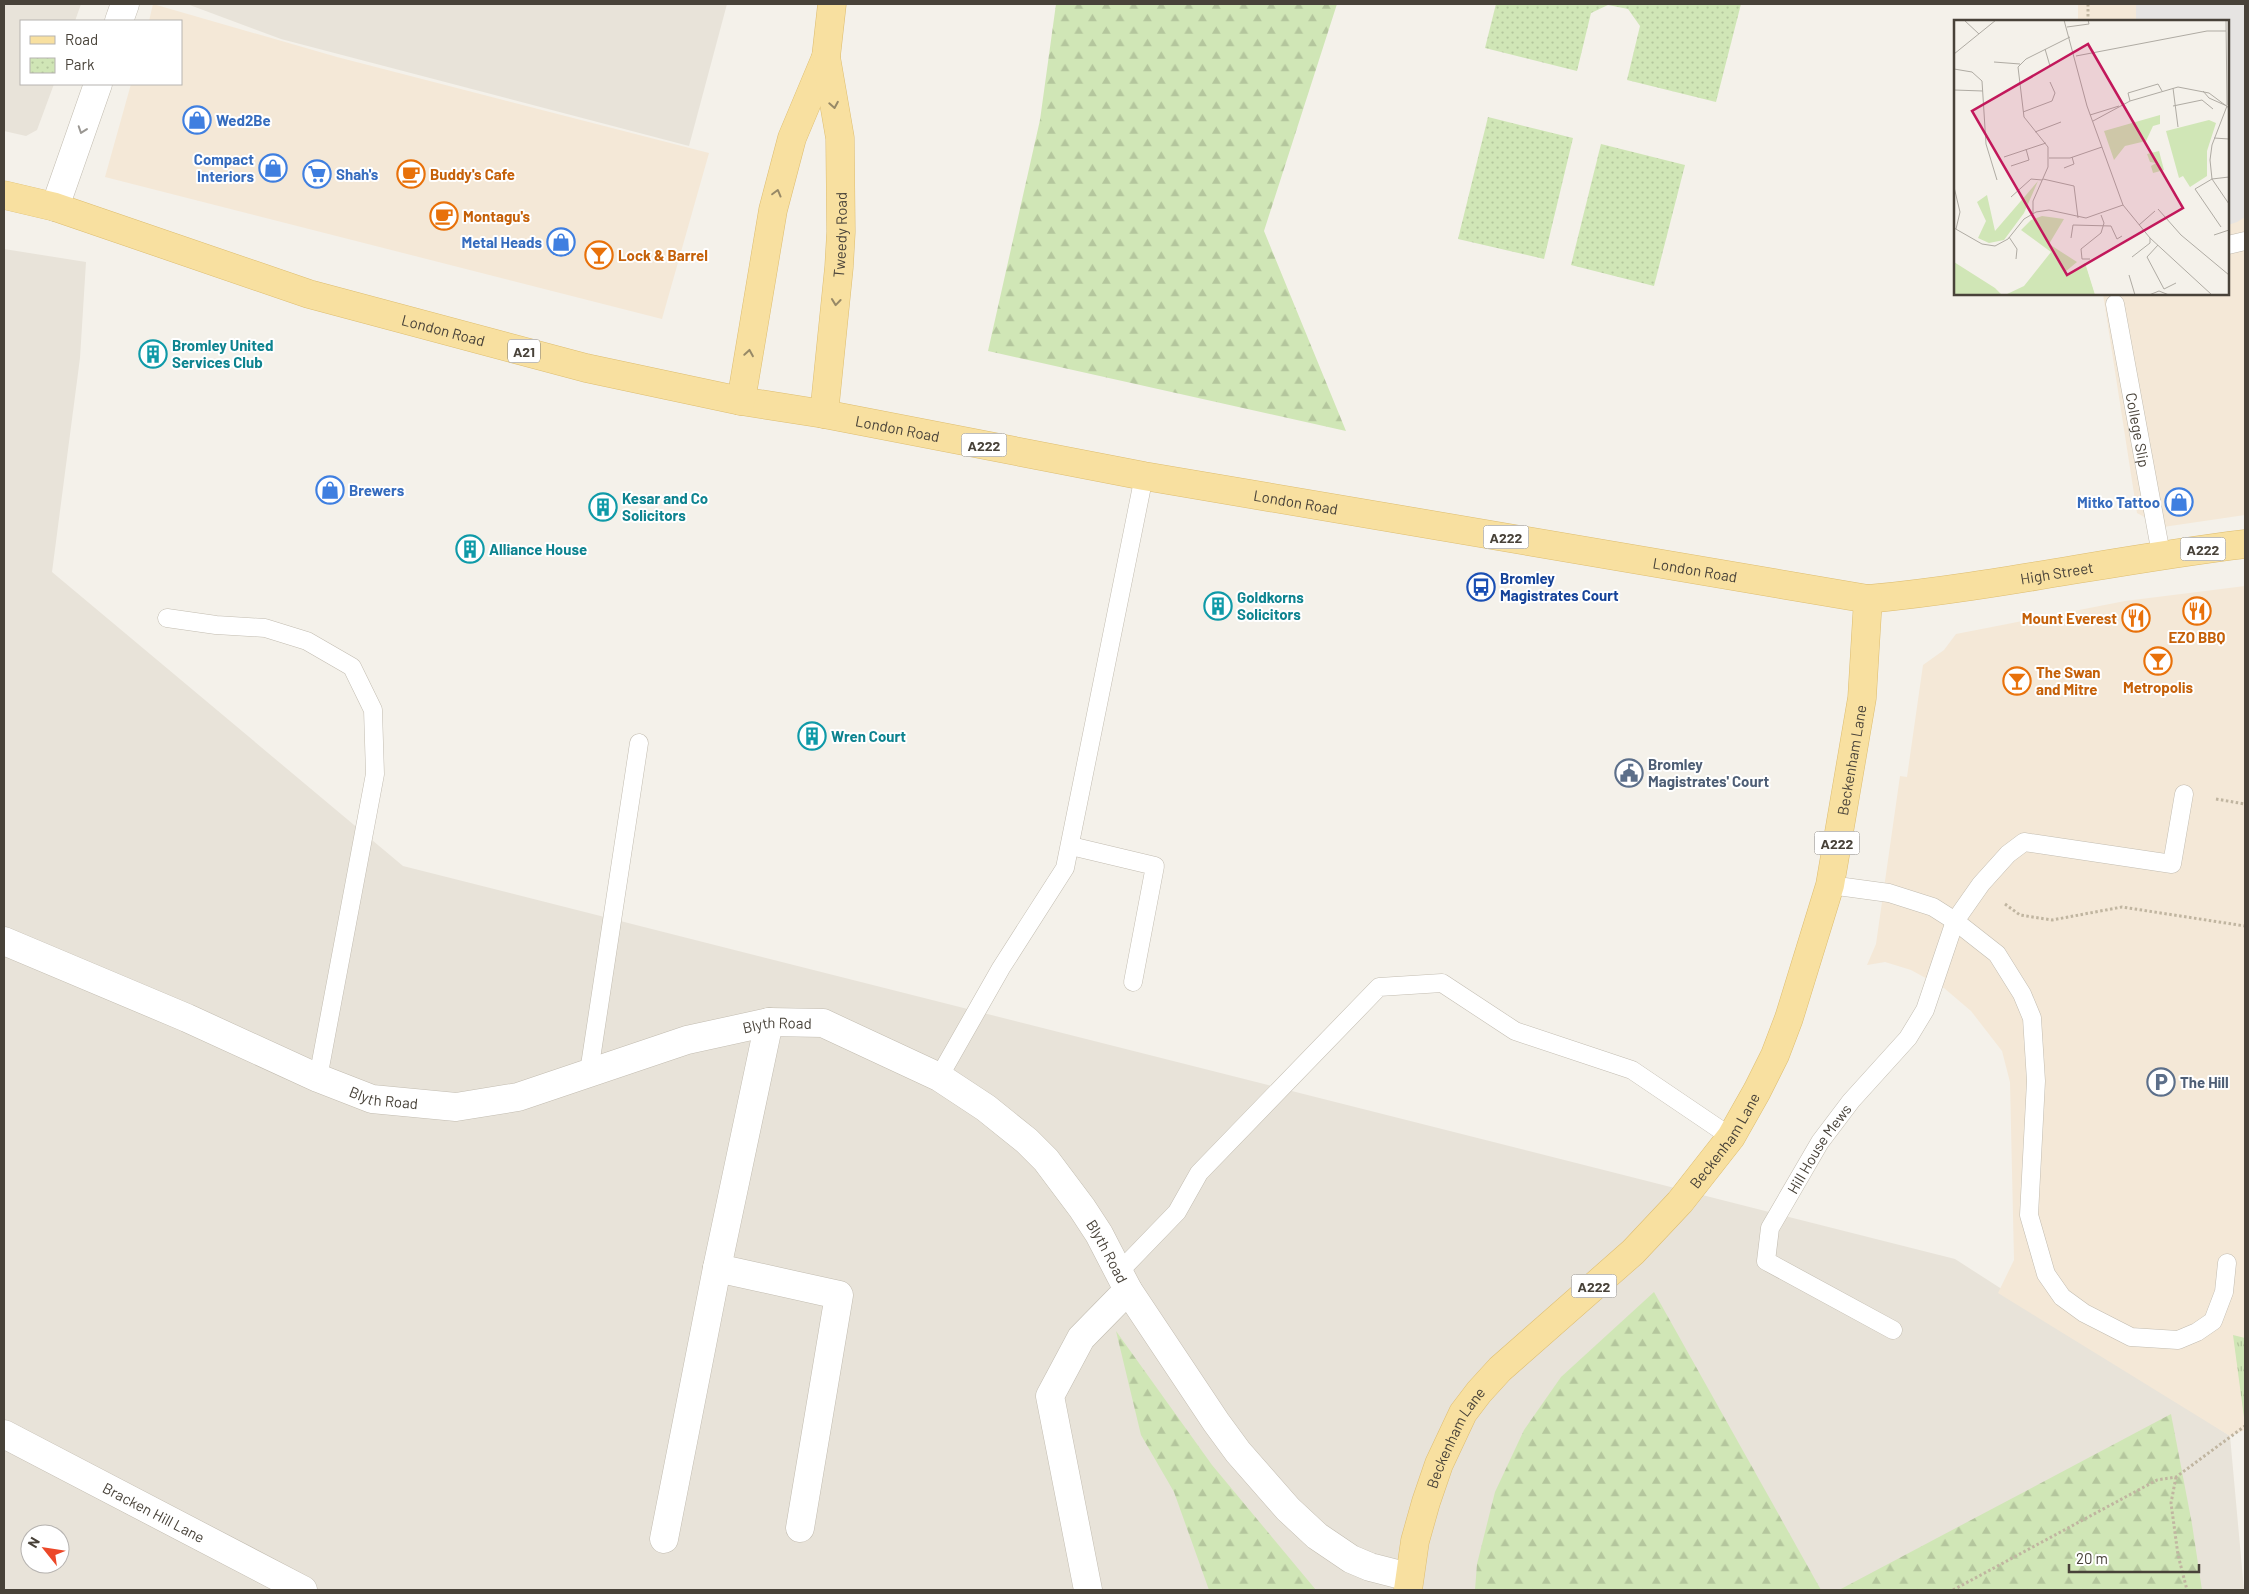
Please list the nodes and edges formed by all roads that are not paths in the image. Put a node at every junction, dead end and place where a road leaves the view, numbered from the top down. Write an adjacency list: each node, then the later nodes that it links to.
1 (125, 4): 3 (street)
2 (832, 4): 4 (main road, Tweedy Road)
3 (119, 20)
4 (826, 57): 11 (main road, Tweedy Road, one-way to 4); 12 (main road, Tweedy Road, one-way to 12)
5 (98, 85): 7 (street, one-way to 7)
6 (4, 195): 7 (main road, London Road / A21)
7 (55, 207): 11 (main road, London Road / A21)
8 (2245, 241): 9 (lane)
9 (2229, 245)
10 (2115, 304): 15 (lane, College Slip)
11 (741, 402): 12 (main road, London Road / A21)
12 (824, 414): 13 (main road, London Road / A222)
13 (1144, 476): 16 (main road, London Road / A222); 20 (lane)
14 (2245, 544): 15 (main road, High Street / A222)
15 (2161, 554): 16 (main road, High Street / A222)
16 (1868, 599): 21 (main road, Beckenham Lane / A222)
17 (167, 618): 28 (lane)
18 (639, 743): 26 (lane)
19 (2184, 794): 22 (lane)
20 (1071, 846): 24 (lane); 27 (lane)
21 (1830, 885): 22 (lane); 29 (main road, Beckenham Lane / A222)
22 (1955, 921): 30 (lane); 33 (lane, Hill House Mews)
23 (4, 941): 28 (street, Blyth Road)
24 (1133, 982)
25 (769, 1022): 26 (street, Blyth Road); 27 (street, Blyth Road); 31 (street)
26 (589, 1072): 28 (street, Blyth Road)
27 (939, 1077): 32 (street, Blyth Road)
28 (318, 1078)
29 (1731, 1137): 32 (lane); 37 (main road, Beckenham Lane / A222)
30 (2227, 1263)
31 (717, 1268): 35 (street); 36 (street)
32 (1124, 1280): 37 (street, Blyth Road); 39 (street)
33 (1893, 1330)
34 (4, 1434): 38 (street, Bracken Hill Lane)
35 (800, 1528)
36 (664, 1539)
37 (1408, 1584)
38 (303, 1590)
39 (1088, 1590)

